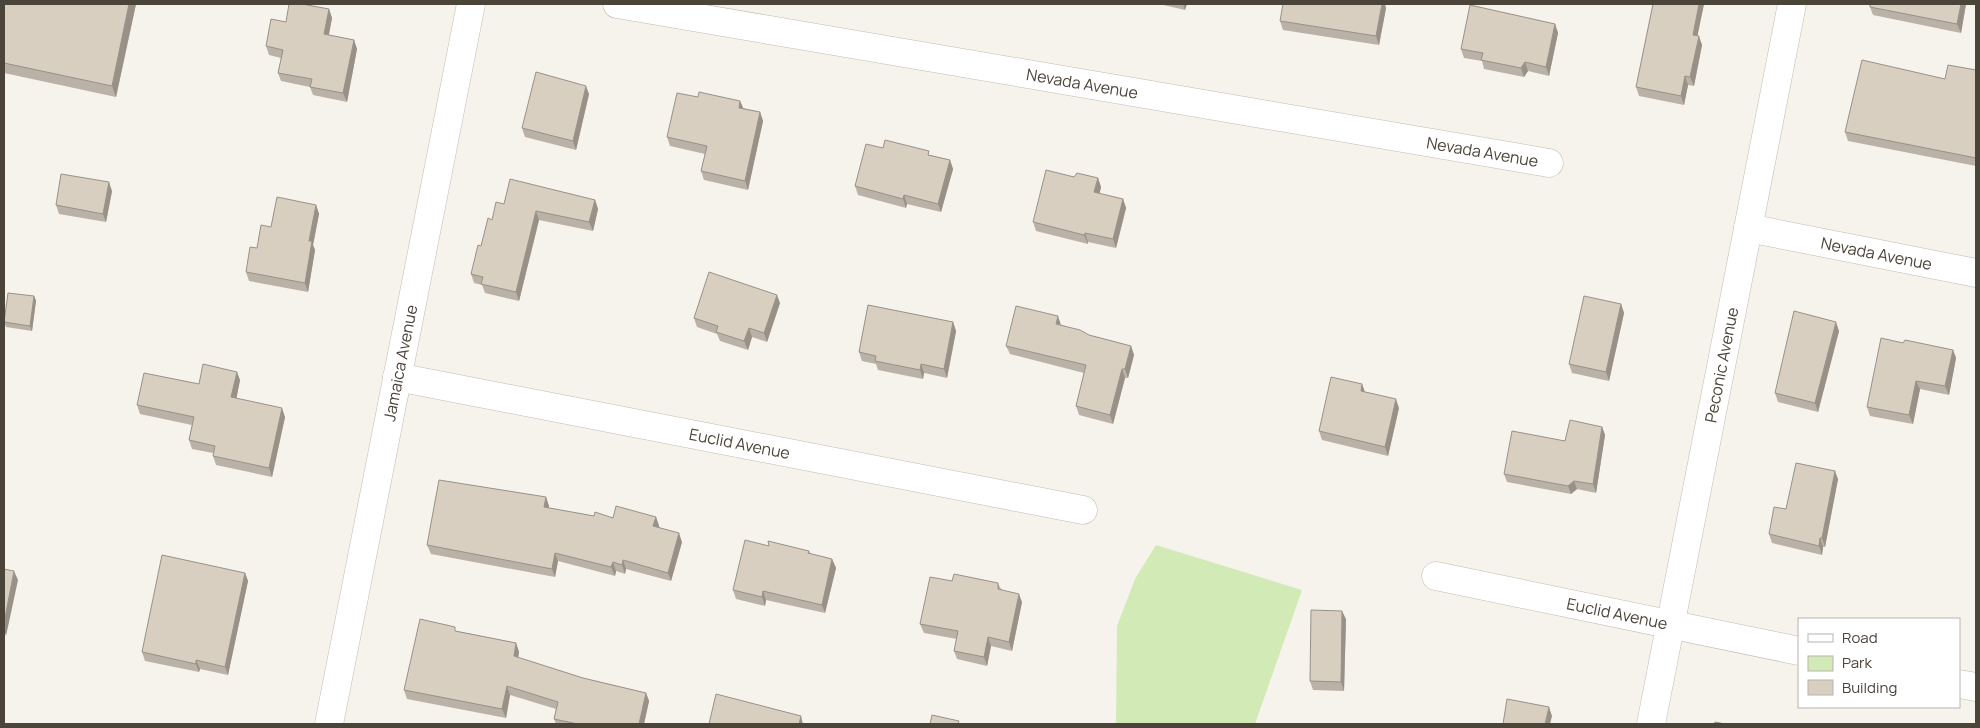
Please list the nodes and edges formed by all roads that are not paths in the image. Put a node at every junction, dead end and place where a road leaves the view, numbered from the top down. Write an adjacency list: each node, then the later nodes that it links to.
1 (471, 4): 7 (street, Jamaica Avenue)
2 (617, 4): 4 (street, Nevada Avenue)
3 (1792, 4): 5 (street, Peconic Avenue)
4 (1550, 163)
5 (1748, 228): 6 (street, Nevada Avenue); 10 (street, Peconic Avenue)
6 (1976, 273)
7 (397, 377): 8 (street, Euclid Avenue); 14 (street, Jamaica Avenue)
8 (1082, 510)
9 (1436, 576): 10 (street, Euclid Avenue)
10 (1670, 625): 11 (street, Euclid Avenue); 15 (street, Peconic Avenue)
11 (1798, 651)
12 (1960, 684): 13 (street)
13 (1976, 688)
14 (329, 724)
15 (1651, 724)

